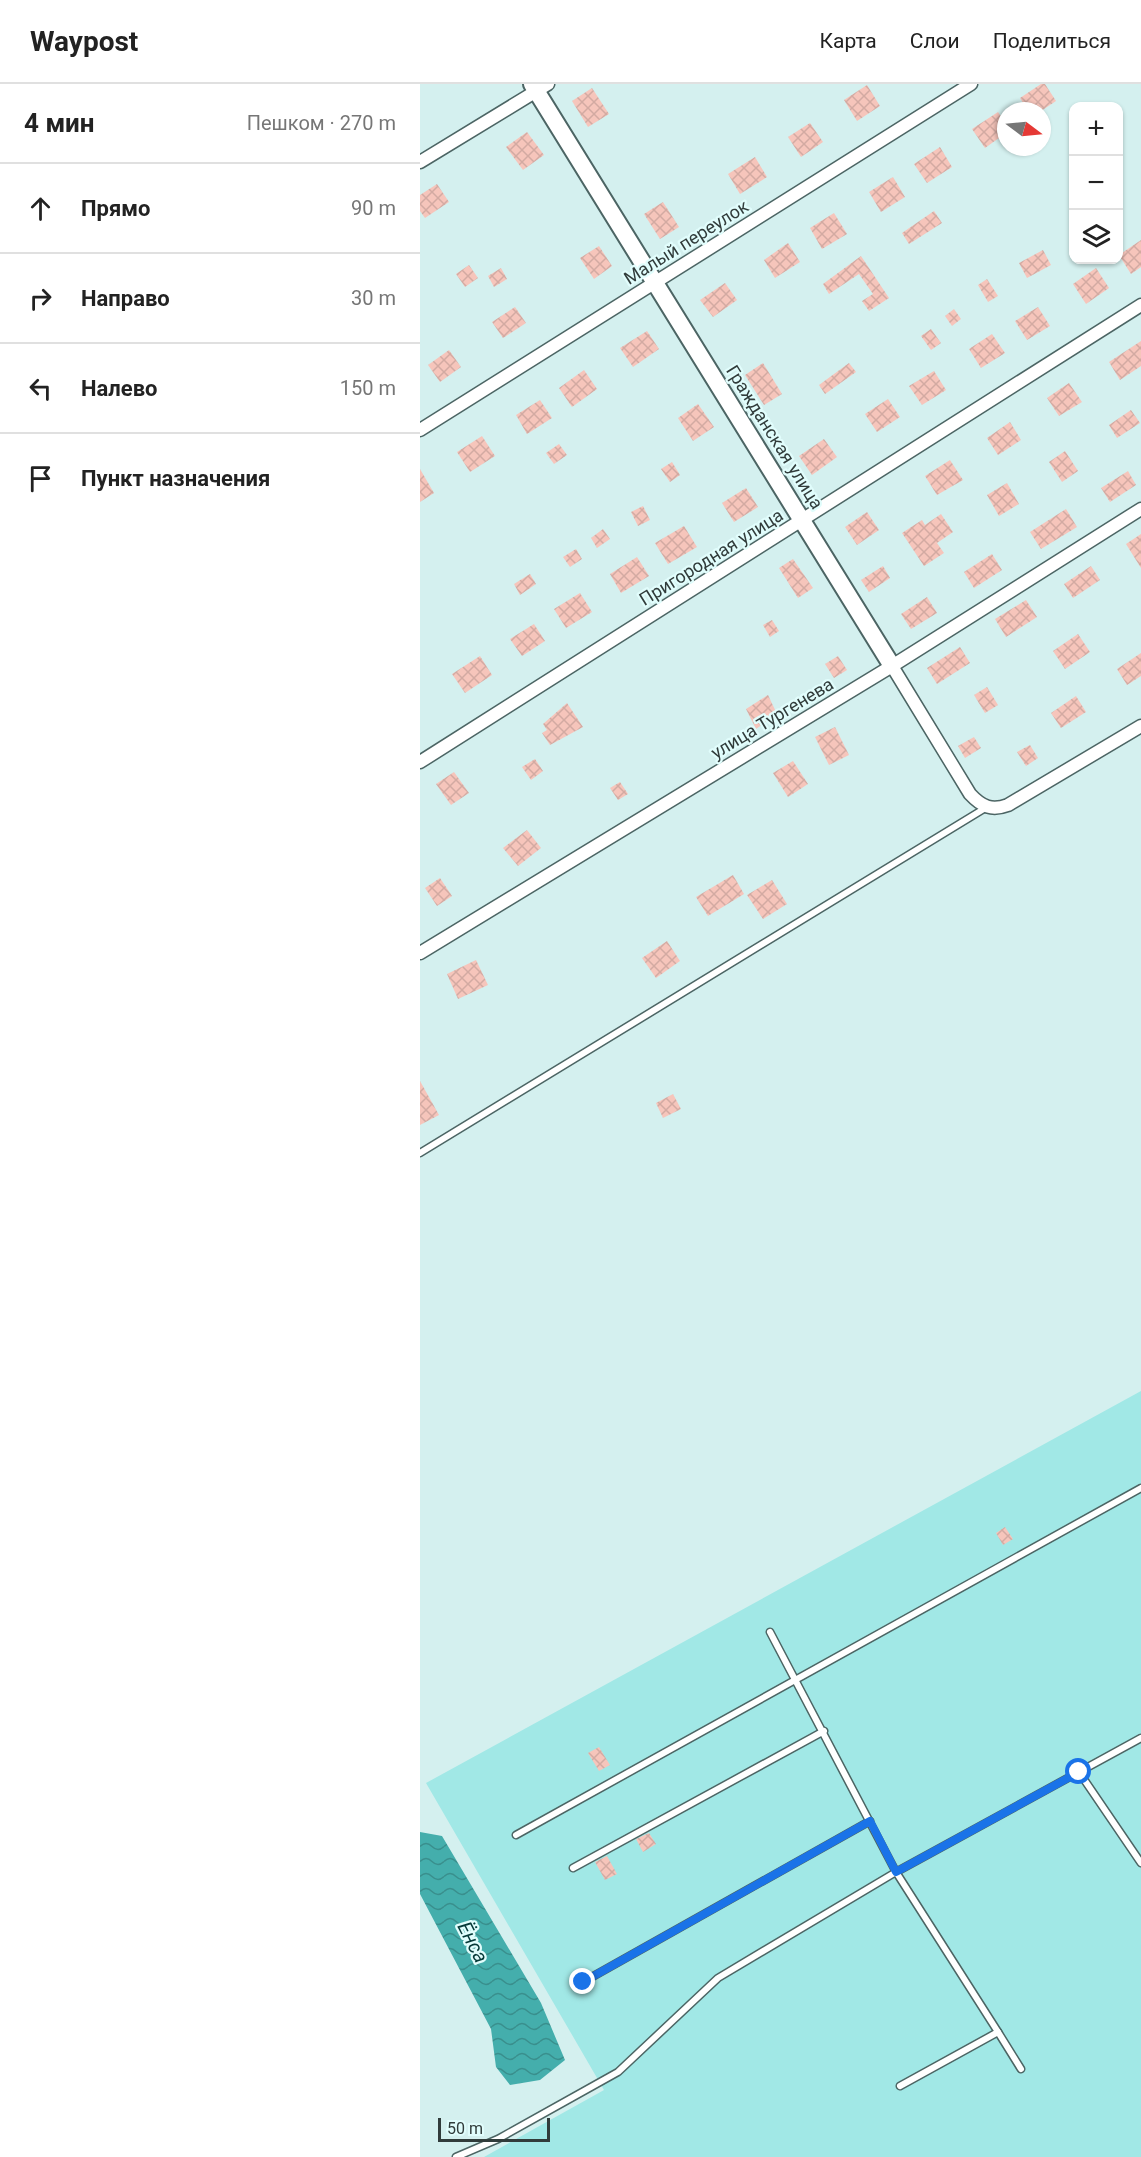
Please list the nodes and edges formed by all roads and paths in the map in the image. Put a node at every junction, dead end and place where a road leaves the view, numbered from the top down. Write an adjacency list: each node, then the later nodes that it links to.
1 (971, 84): 4 (street, Малый переулок)
2 (539, 86): 3 (street); 4 (street, Гражданская улица)
3 (420, 162)
4 (655, 282): 6 (street, Малый переулок); 8 (street, Гражданская улица)
5 (1141, 305): 8 (street, Пригородная улица)
6 (420, 430)
7 (1141, 509): 9 (street, улица Тургенева)
8 (804, 520): 9 (street, Гражданская улица); 11 (street, Пригородная улица)
9 (892, 666): 12 (street, Гражданская улица); 13 (street, улица Тургенева)
10 (1141, 726): 12 (street)
11 (420, 762)
12 (987, 807): 14 (lane)
13 (420, 953)
14 (420, 1153)
15 (1141, 1488): 17 (lane)
16 (770, 1632): 17 (lane)
17 (796, 1679): 18 (lane); 22 (lane)
18 (824, 1731): 21 (lane); 24 (lane)
19 (1141, 1738): 20 (lane)
20 (1079, 1772): 23 (lane); 25 (lane)
21 (870, 1821): 25 (lane); 26 (lane)
22 (516, 1835)
23 (1141, 1863)
24 (573, 1868)
25 (896, 1872): 27 (lane); 30 (lane)
26 (583, 1982)
27 (998, 2032): 28 (lane); 29 (lane)
28 (1021, 2069)
29 (900, 2086)
30 (456, 2157)

